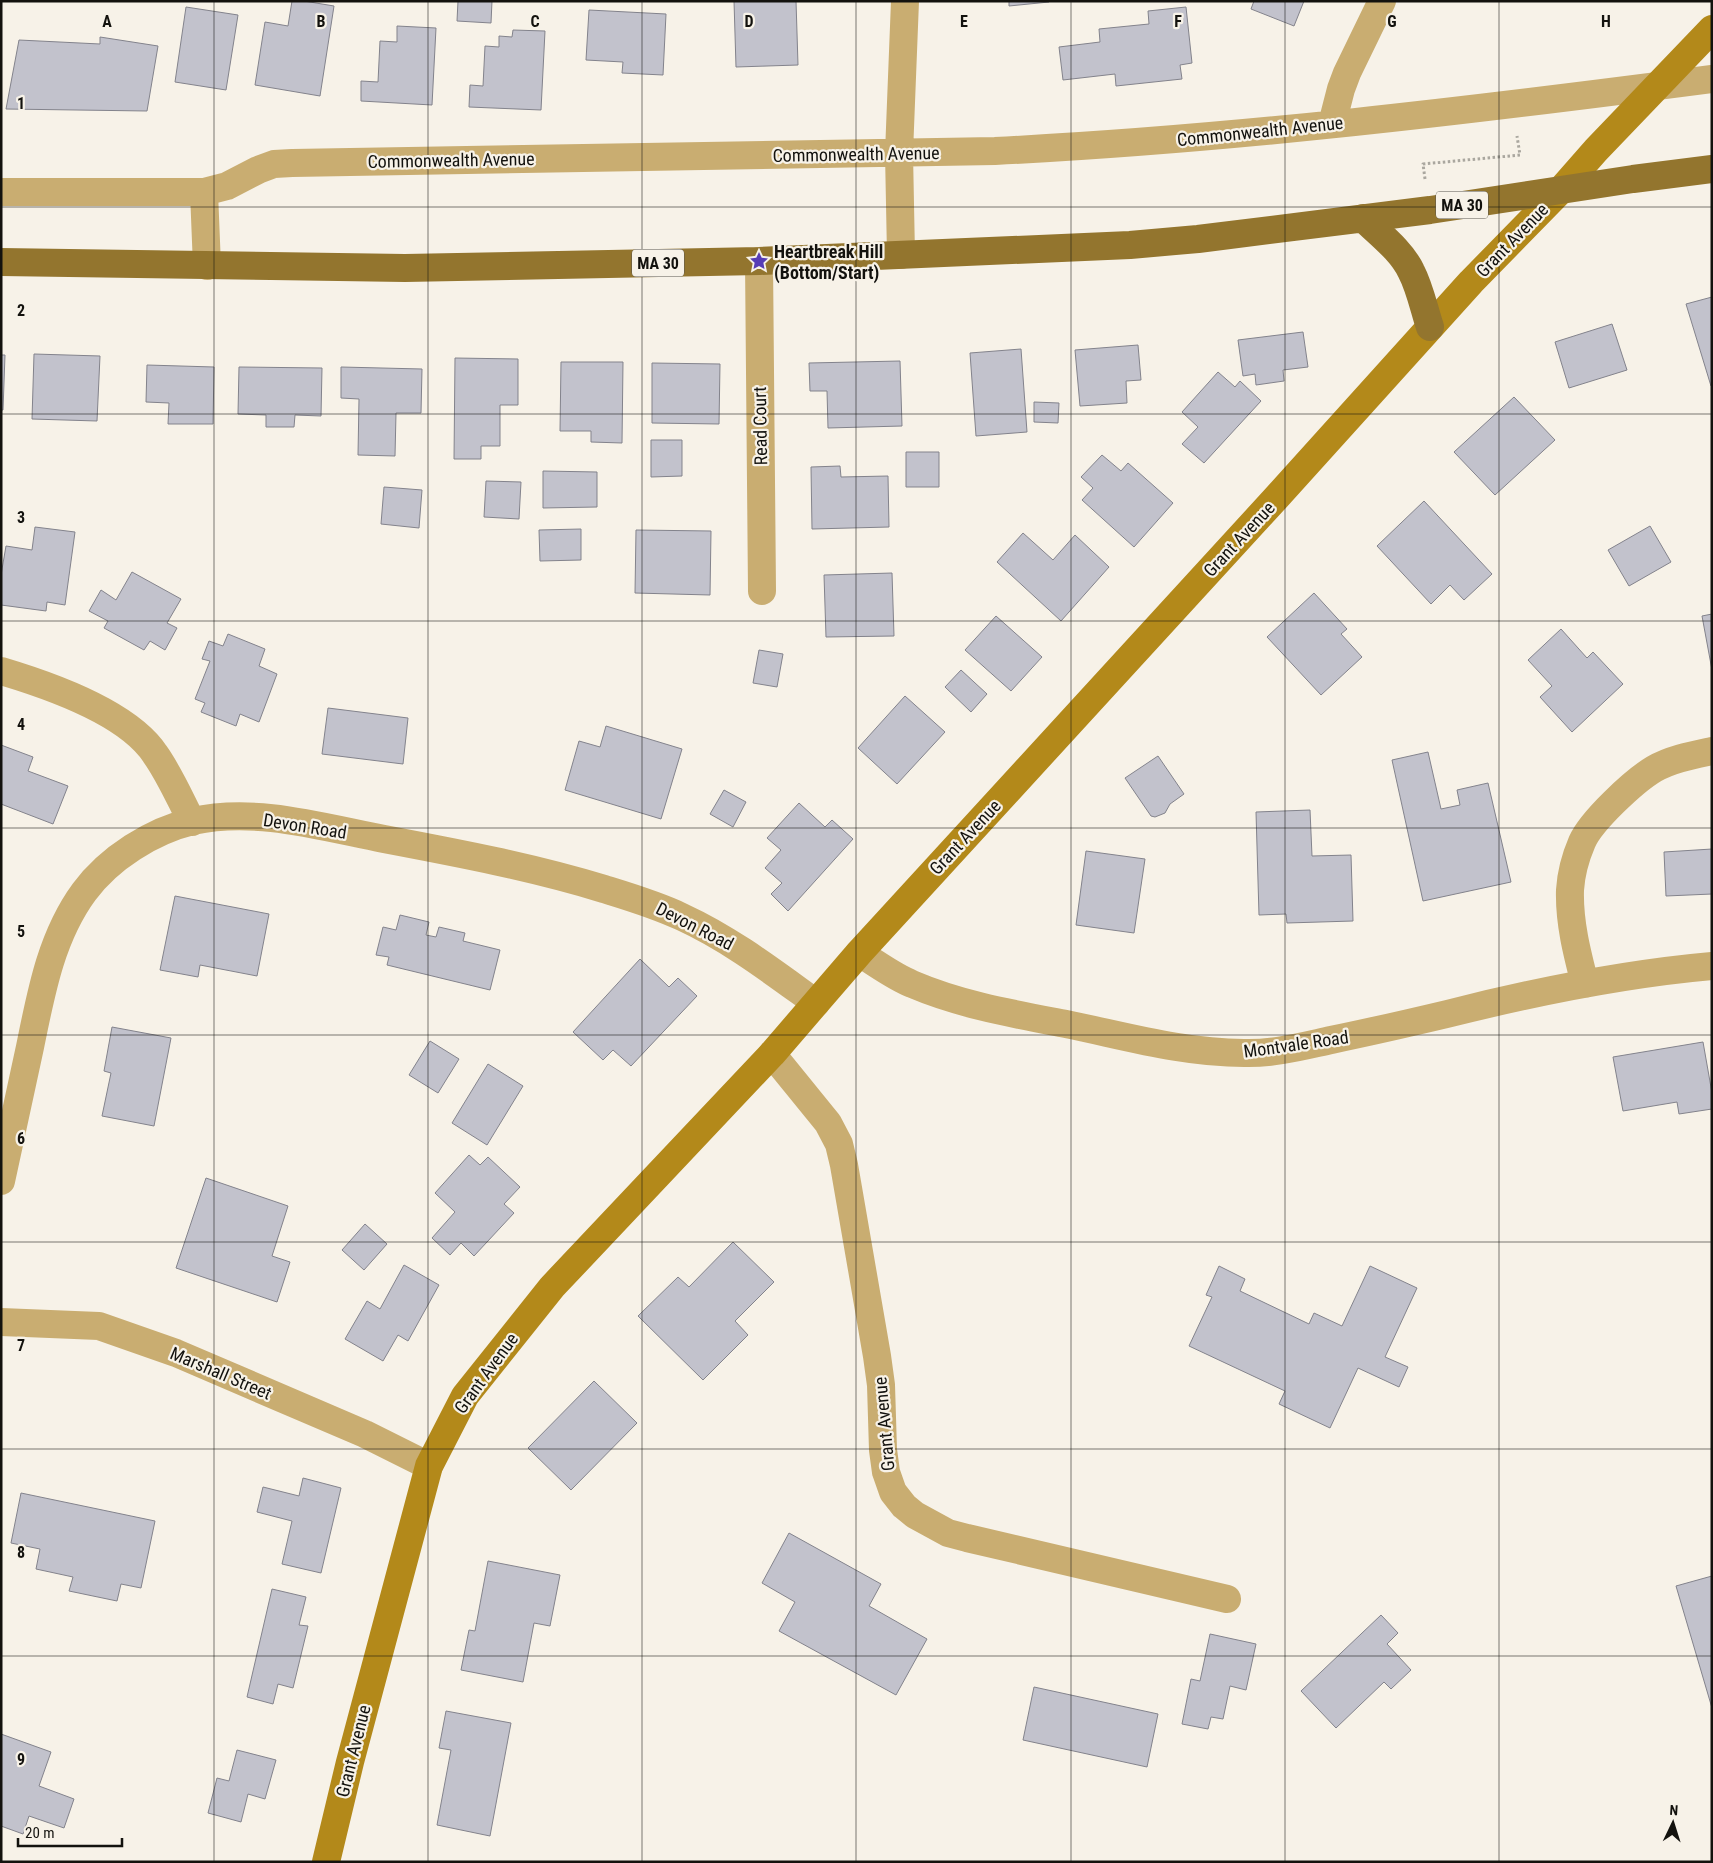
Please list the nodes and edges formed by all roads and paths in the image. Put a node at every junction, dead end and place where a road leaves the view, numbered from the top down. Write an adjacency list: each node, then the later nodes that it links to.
1 (904, 1): 8 (street)
2 (1382, 1): 6 (street)
3 (1712, 29): 5 (street, Grant Avenue)
4 (1712, 79): 5 (street, Commonwealth Avenue)
5 (1658, 86): 6 (street, Commonwealth Avenue); 11 (street, Grant Avenue)
6 (1332, 124): 8 (street, Commonwealth Avenue)
7 (1517, 130): 10 (path)
8 (899, 153): 13 (street, Commonwealth Avenue); 15 (street)
9 (1712, 168): 11 (main road, MA 30)
10 (1426, 181)
11 (1560, 191): 14 (main road, MA 30); 19 (street, Grant Avenue)
12 (1, 192): 13 (street, Commonwealth Avenue)
13 (204, 192): 18 (street)
14 (1363, 218): 15 (main road, MA 30); 19 (main road)
15 (902, 255): 16 (main road, MA 30)
16 (759, 261): 18 (main road, MA 30); 20 (street, Read Court)
17 (1, 262): 18 (main road, MA 30)
18 (207, 266)
19 (1430, 327): 24 (street, Grant Avenue)
20 (762, 591)
21 (1, 671): 23 (street)
22 (1712, 750): 26 (street)
23 (192, 822): 27 (street, Devon Road); 29 (street, Devon Road)
24 (859, 953): 26 (street, Montvale Road); 27 (street, Grant Avenue)
25 (1712, 966): 26 (street, Montvale Road)
26 (1585, 984)
27 (816, 1003): 28 (street, Grant Avenue)
28 (772, 1054): 31 (street, Grant Avenue); 32 (street, Grant Avenue)
29 (1, 1181)
30 (1, 1322): 31 (street, Marshall Street)
31 (428, 1466): 33 (street, Grant Avenue)
32 (1227, 1599)
33 (326, 1862)

